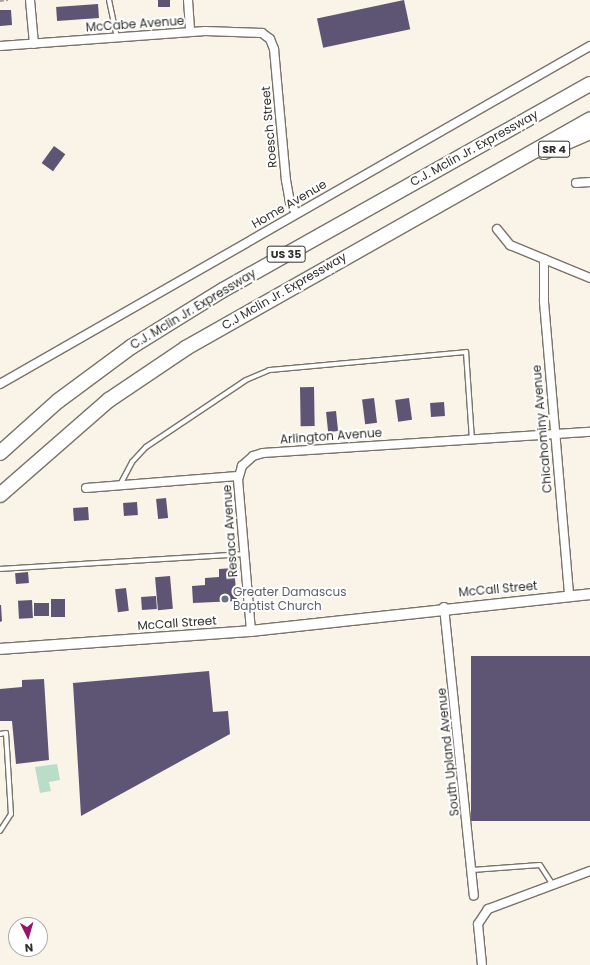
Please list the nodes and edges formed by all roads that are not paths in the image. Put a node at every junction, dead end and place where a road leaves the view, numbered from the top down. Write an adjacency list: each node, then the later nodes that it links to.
1 (30, 0): 7 (street)
2 (109, 0): 5 (lane)
3 (188, 0): 4 (street)
4 (190, 32): 5 (street, McCabe Avenue); 6 (street, McCabe Avenue)
5 (117, 37): 7 (street, McCabe Avenue)
6 (270, 39): 16 (street, Roesch Street)
7 (34, 44): 8 (street, McCabe Avenue)
8 (0, 46)
9 (590, 46): 16 (street, Home Avenue)
10 (590, 84): 24 (highway, C.J. Mclin Jr. Expressway / US 35)
11 (590, 118): 13 (highway, C.J Mclin Jr. Expressway / US 35)
12 (590, 132): 13 (highway, SR 4)
13 (517, 161): 28 (highway, C.J Mclin Jr. Expressway / US 35)
14 (590, 182): 15 (street)
15 (576, 183)
16 (296, 213): 20 (street, Home Avenue)
17 (497, 229): 18 (street)
18 (544, 260): 19 (street); 22 (street, Chicahominy Avenue)
19 (590, 278)
20 (0, 384)
21 (590, 432): 22 (street, Arlington Avenue)
22 (555, 434): 23 (street, Arlington Avenue); 32 (street, Chicahominy Avenue)
23 (472, 439): 25 (street, Arlington Avenue); 26 (lane)
24 (0, 453)
25 (238, 476): 26 (street); 29 (street, Resaca Avenue)
26 (121, 483): 27 (street)
27 (86, 488)
28 (0, 495)
29 (244, 554): 30 (lane); 34 (street, Resaca Avenue)
30 (0, 569)
31 (590, 594): 32 (street, McCall Street)
32 (569, 595): 33 (street, McCall Street)
33 (444, 607): 34 (street, McCall Street); 38 (street, South Upland Avenue)
34 (251, 631): 35 (street, McCall Street)
35 (0, 649)
36 (0, 734): 37 (lane)
37 (0, 832)
38 (472, 870): 40 (lane); 41 (street, South Upland Avenue)
39 (590, 871): 40 (street)
40 (553, 885): 42 (street)
41 (474, 895)
42 (482, 965)

